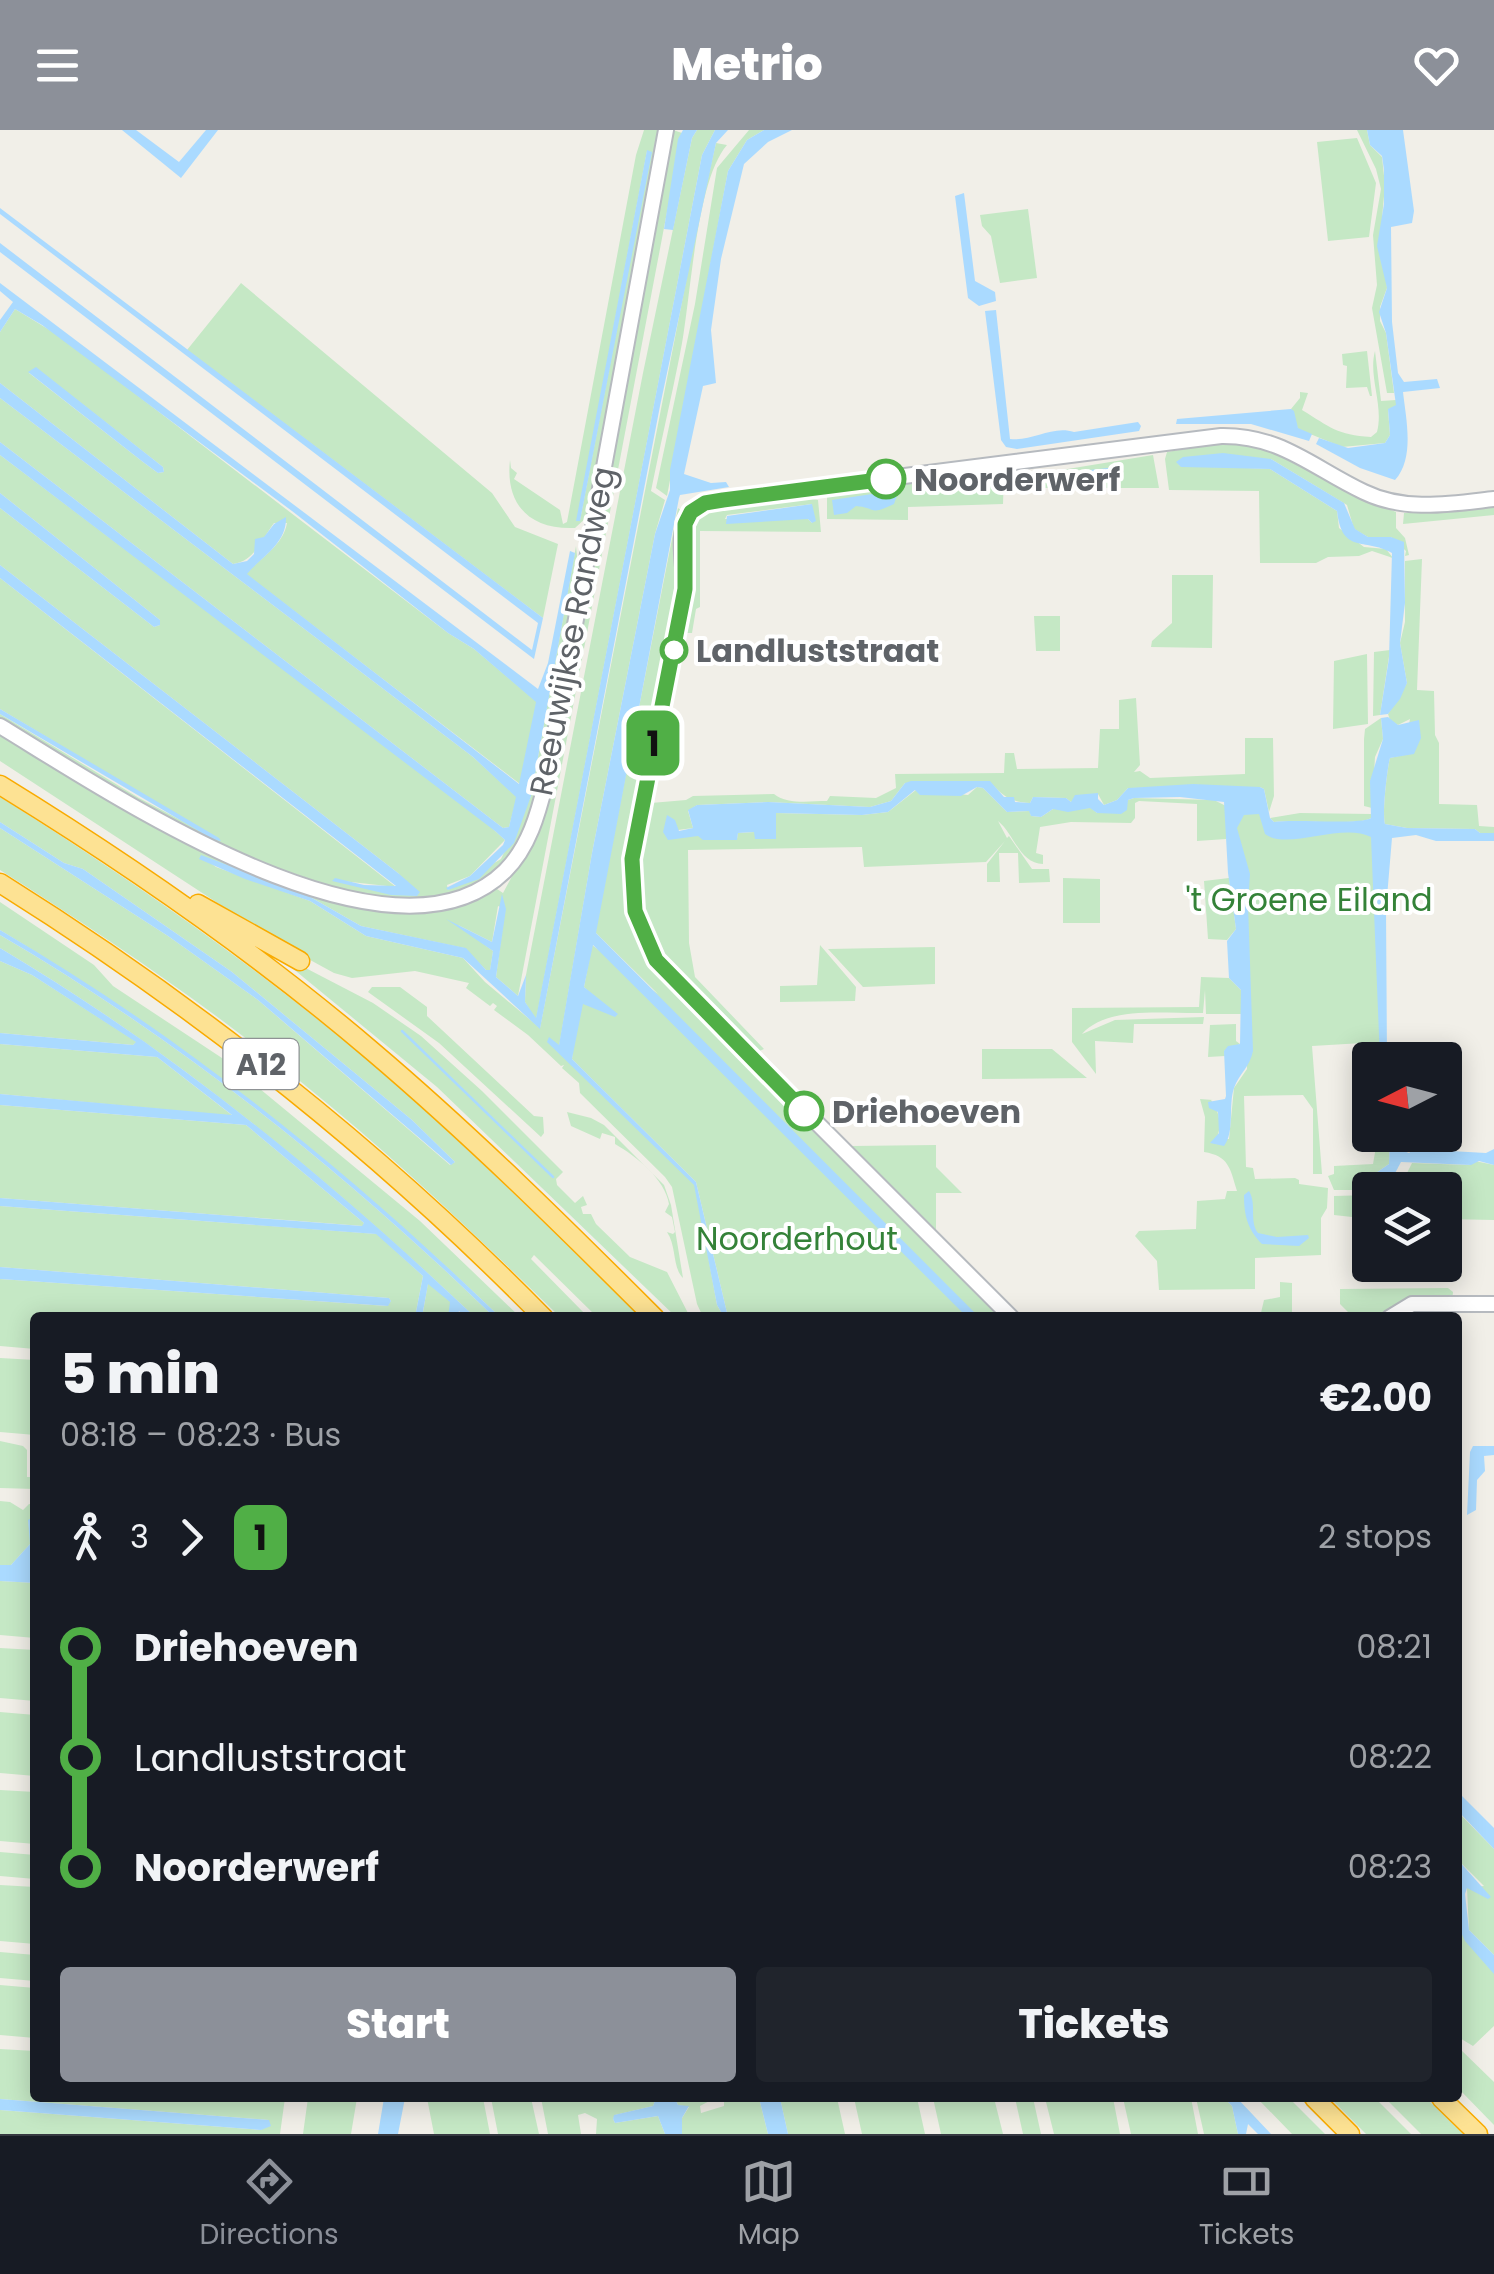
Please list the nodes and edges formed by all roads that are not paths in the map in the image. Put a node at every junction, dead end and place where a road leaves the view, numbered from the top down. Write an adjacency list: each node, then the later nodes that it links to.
1 (666, 130): 3 (street, Reeuwijkse Randweg)
2 (1494, 499): 11 (street)
3 (0, 726)
4 (0, 785): 5 (highway, A12)
5 (139, 874): 7 (highway, A12); 10 (highway, A12)
6 (0, 883): 9 (highway, A12)
7 (300, 961)
8 (1494, 1304): 12 (street)
9 (538, 1312)
10 (649, 1312)
11 (1006, 1312)
12 (1399, 1312)
13 (1318, 2102): 15 (highway)
14 (1446, 2102): 16 (highway)
15 (1350, 2134)
16 (1478, 2134)

